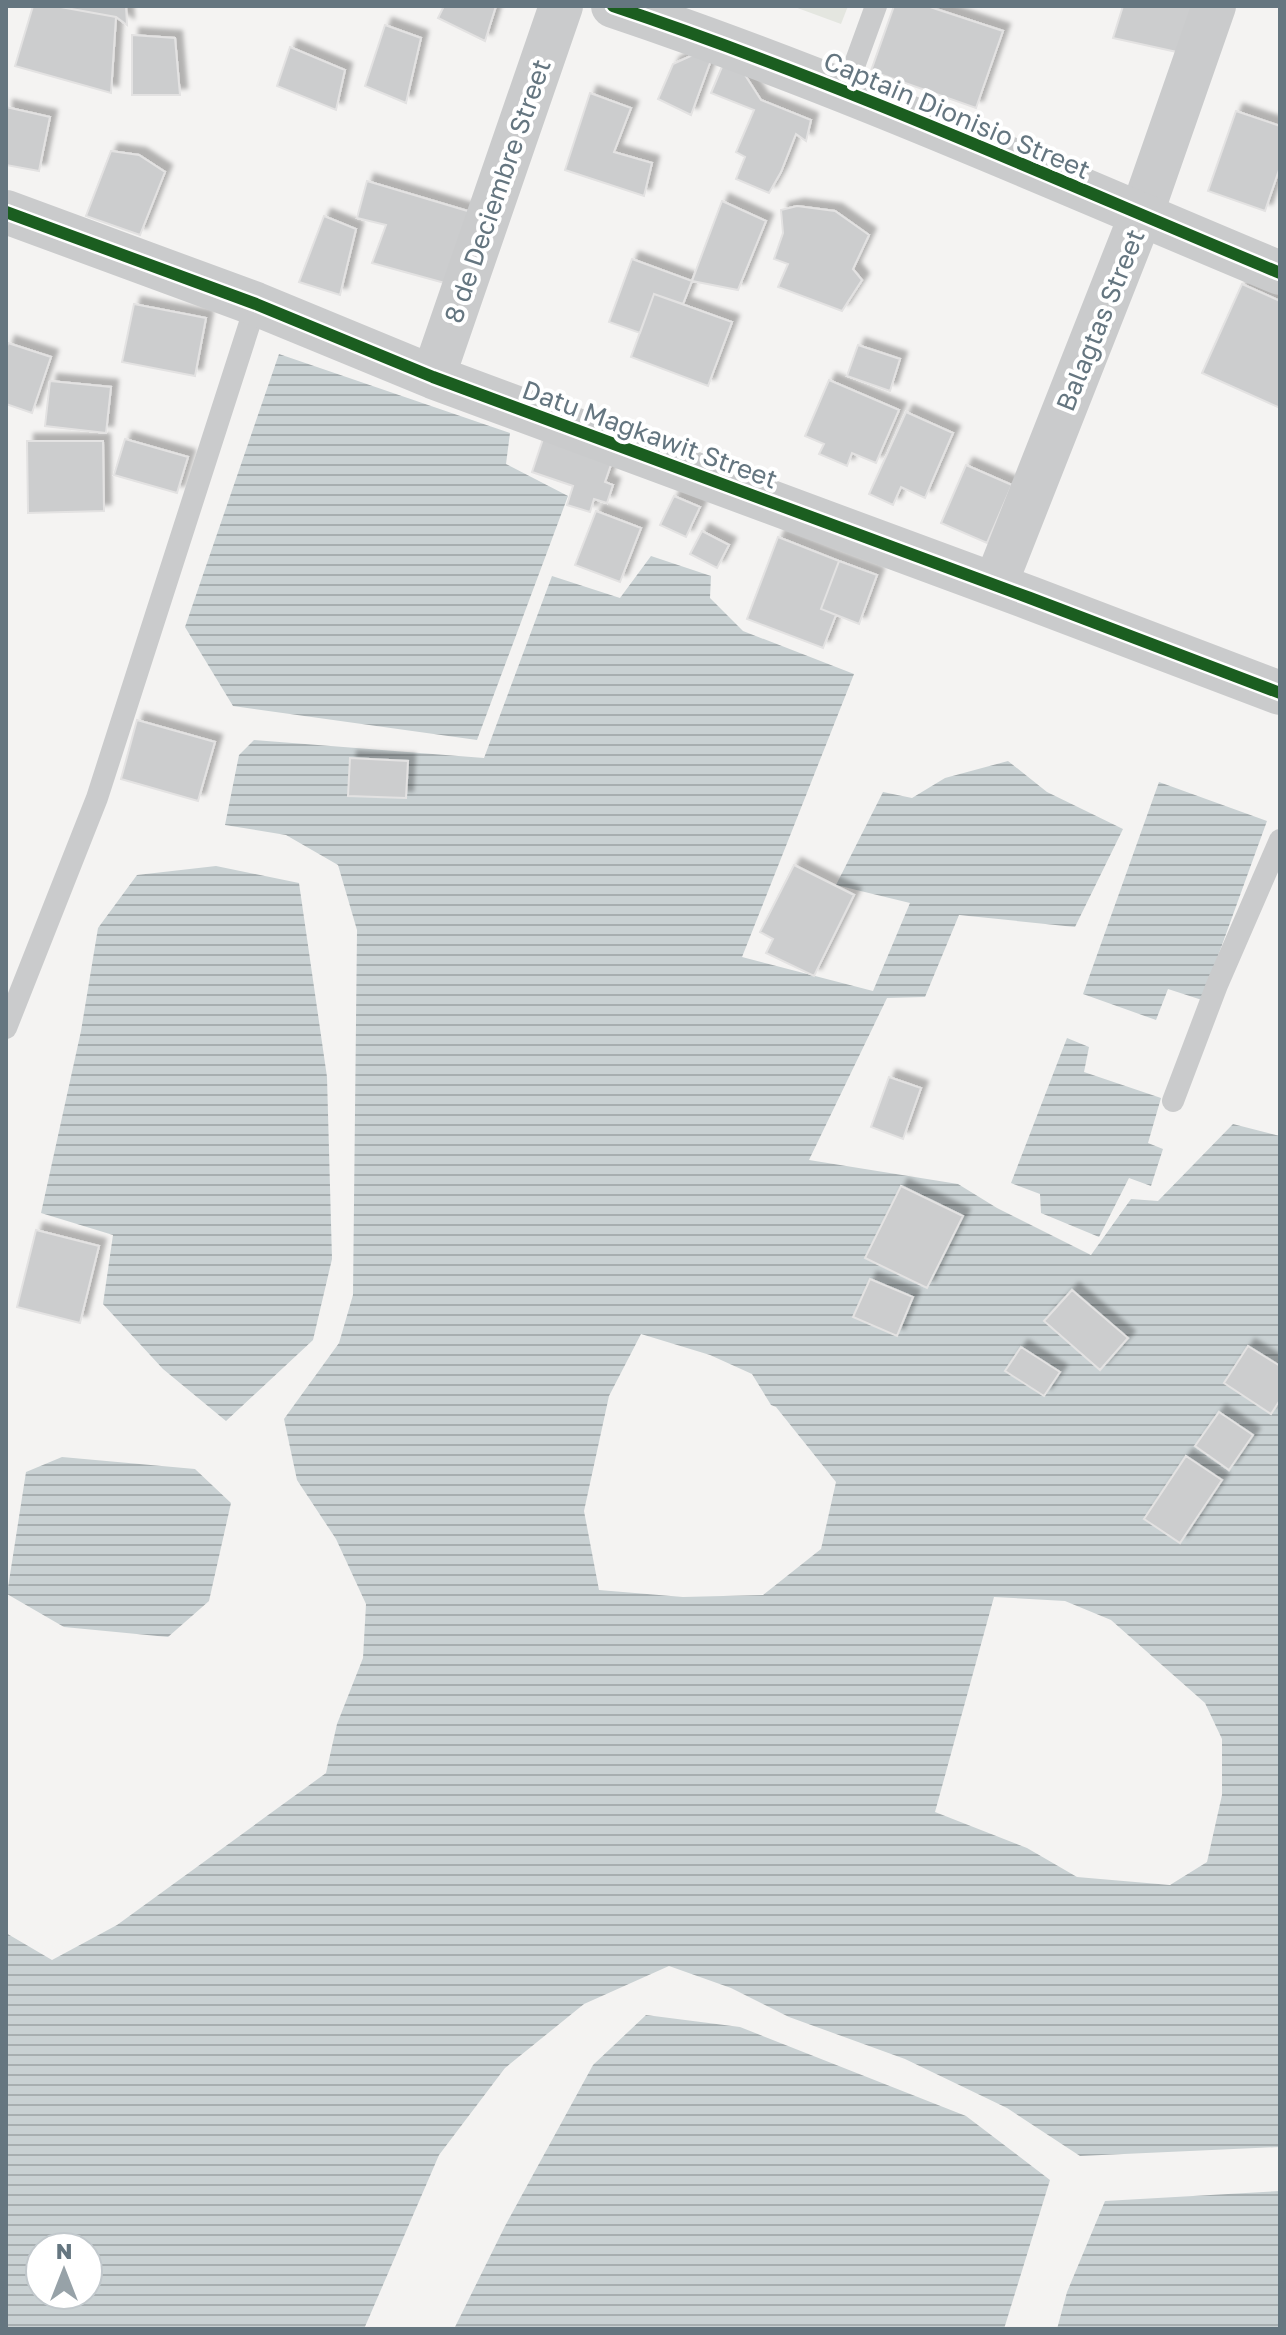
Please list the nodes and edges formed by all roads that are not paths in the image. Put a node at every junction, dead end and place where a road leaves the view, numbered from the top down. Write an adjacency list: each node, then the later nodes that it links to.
1 (561, 6): 10 (street, 8 de Deciembre Street)
2 (613, 6): 5 (street, Captain Dionisio Street)
3 (876, 6): 5 (lane)
4 (1214, 6): 7 (street, Balagtas Street)
5 (845, 91): 7 (street, Captain Dionisio Street)
6 (6, 212): 9 (street, Datu Magkawit Street)
7 (1141, 215): 8 (street, Captain Dionisio Street); 11 (street, Balagtas Street)
8 (1280, 273)
9 (256, 304): 10 (street, Datu Magkawit Street); 14 (lane)
10 (433, 377): 11 (street, Datu Magkawit Street)
11 (995, 585): 12 (street, Datu Magkawit Street)
12 (1280, 693)
13 (1280, 840): 15 (lane)
14 (6, 1028)
15 (1173, 1101)

